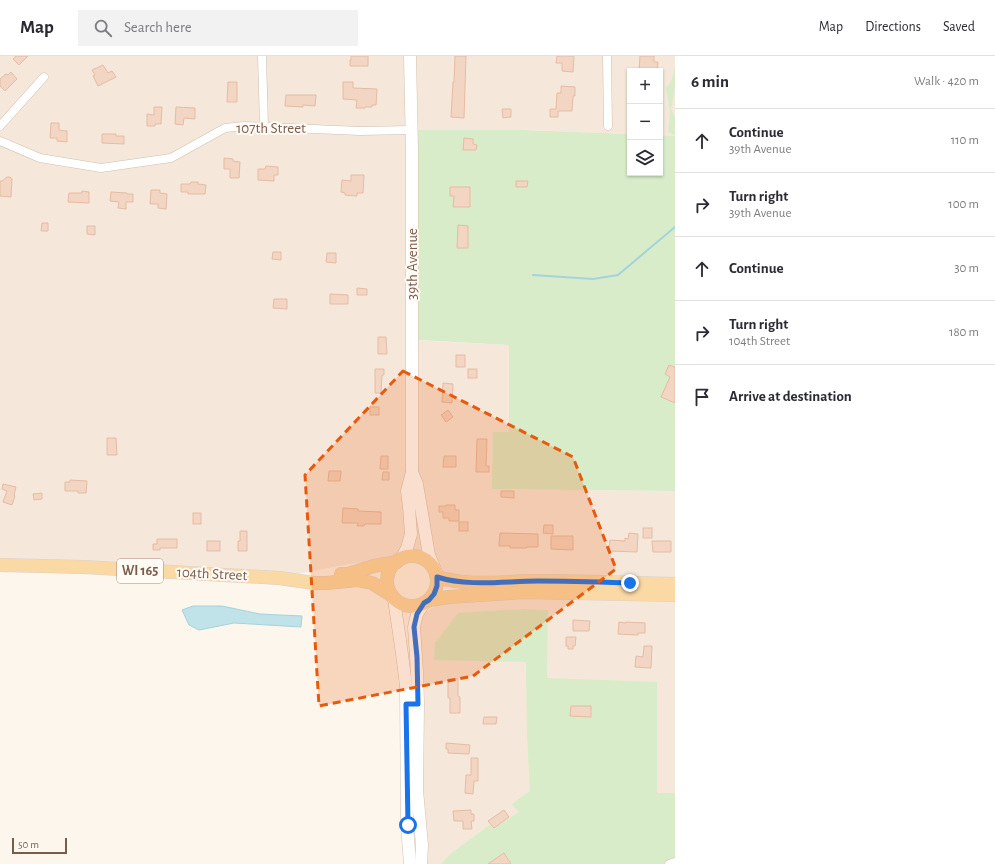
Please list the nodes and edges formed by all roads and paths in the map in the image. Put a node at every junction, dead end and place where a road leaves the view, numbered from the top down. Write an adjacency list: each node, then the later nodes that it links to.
1 (262, 56): 6 (street)
2 (410, 56): 8 (main road, 39th Avenue)
3 (607, 56): 7 (street)
4 (44, 77): 5 (street)
5 (0, 126)
6 (264, 126): 8 (street, 107th Street); 9 (street, 107th Street)
7 (608, 126)
8 (412, 130): 10 (main road, 39th Avenue)
9 (0, 141)
10 (412, 472): 11 (main road, 39th Avenue); 13 (main road, 39th Avenue)
11 (399, 560): 13 (main road, WI 165); 14 (main road, 104th Street / WI 165); 17 (main road)
12 (0, 565): 14 (main road, 104th Street / WI 165)
13 (436, 575): 15 (main road, WI 165); 18 (main road)
14 (279, 578): 17 (main road, 104th Street / WI 165)
15 (675, 584)
16 (675, 595): 18 (main road, WI 165)
17 (393, 597): 18 (main road, WI 165); 19 (main road)
18 (426, 602): 20 (main road)
19 (406, 704): 20 (main road); 22 (main road)
20 (418, 704): 23 (main road)
21 (675, 862): 24 (street)
22 (410, 864)
23 (421, 864)
24 (669, 864)

